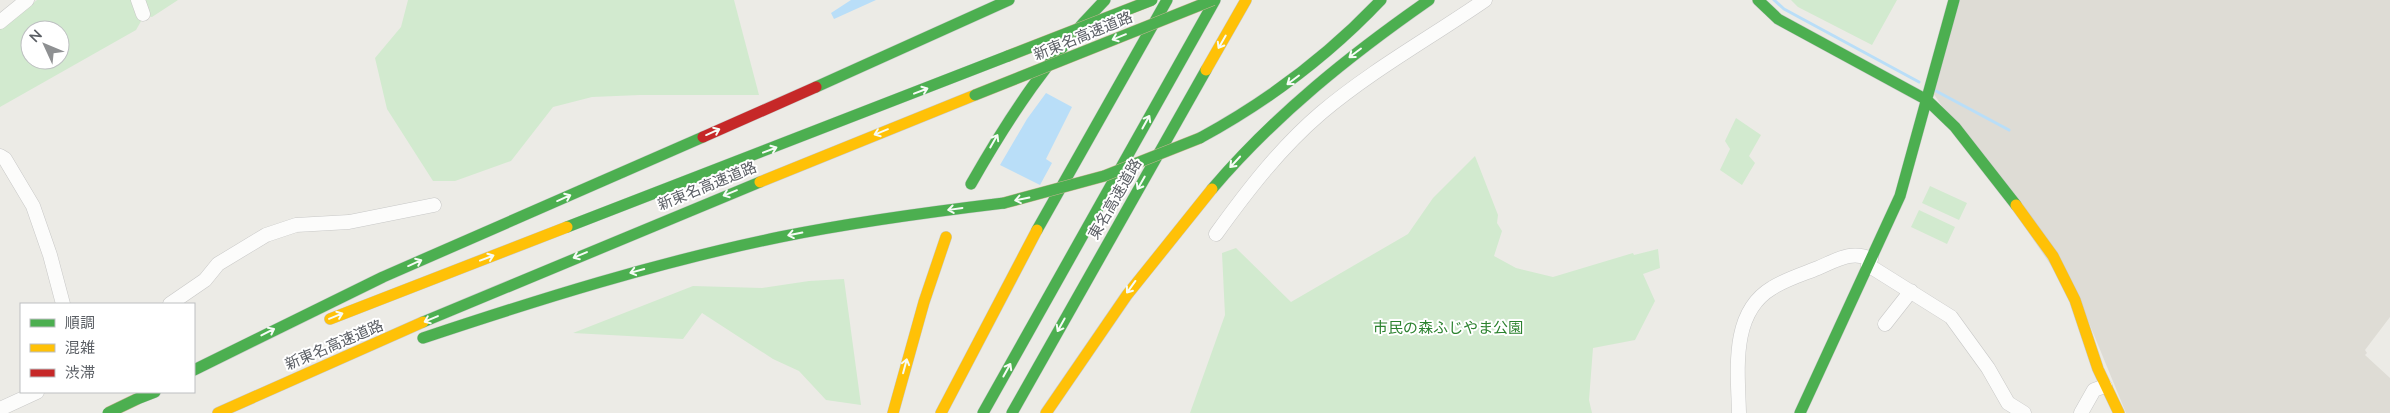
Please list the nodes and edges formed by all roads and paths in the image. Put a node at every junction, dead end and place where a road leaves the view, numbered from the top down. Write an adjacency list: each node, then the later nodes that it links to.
1 (27, 0): 15 (street)
2 (138, 0): 14 (street)
3 (1010, 0): 31 (main road, one-way to 3)
4 (1105, 0): 18 (main road, one-way to 4)
5 (1152, 0): 26 (main road, 新東名高速道路, one-way to 5, bridge)
6 (1167, 0): 43 (main road)
7 (1214, 0): 40 (main road, 新東名高速道路, one-way to 40, bridge); 44 (main road, 東名高速道路, one-way to 7)
8 (1246, 0): 45 (main road, 東名高速道路, one-way to 45)
9 (1381, 0): 29 (main road, one-way to 29, bridge)
10 (1429, 0): 46 (main road, one-way to 46)
11 (1484, 0): 20 (street)
12 (1758, 0): 16 (main road)
13 (1954, 0): 16 (main road)
14 (143, 14)
15 (0, 22)
16 (1927, 100): 22 (main road); 33 (main road)
17 (0, 156): 24 (street)
18 (971, 184)
19 (434, 205): 25 (street)
20 (1216, 234)
21 (946, 238): 42 (main road, one-way to 21)
22 (1870, 262): 23 (street); 47 (street); 48 (main road)
23 (1910, 291): 27 (street); 49 (street)
24 (63, 303)
25 (171, 303)
26 (318, 324)
27 (1885, 324)
28 (301, 331): 32 (main road, 新東名高速道路)
29 (411, 343)
30 (384, 352): 41 (main road)
31 (195, 370)
32 (195, 376)
33 (2105, 386): 50 (street); 51 (main road)
34 (34, 393): 37 (street)
35 (113, 393): 39 (street)
36 (151, 393): 38 (main road, bridge)
37 (0, 409)
38 (108, 413)
39 (124, 413)
40 (218, 413)
41 (232, 413)
42 (893, 413)
43 (941, 413)
44 (983, 413)
45 (1012, 413)
46 (1046, 413)
47 (1739, 413)
48 (1800, 413)
49 (2024, 413)
50 (2081, 413)
51 (2119, 413)

